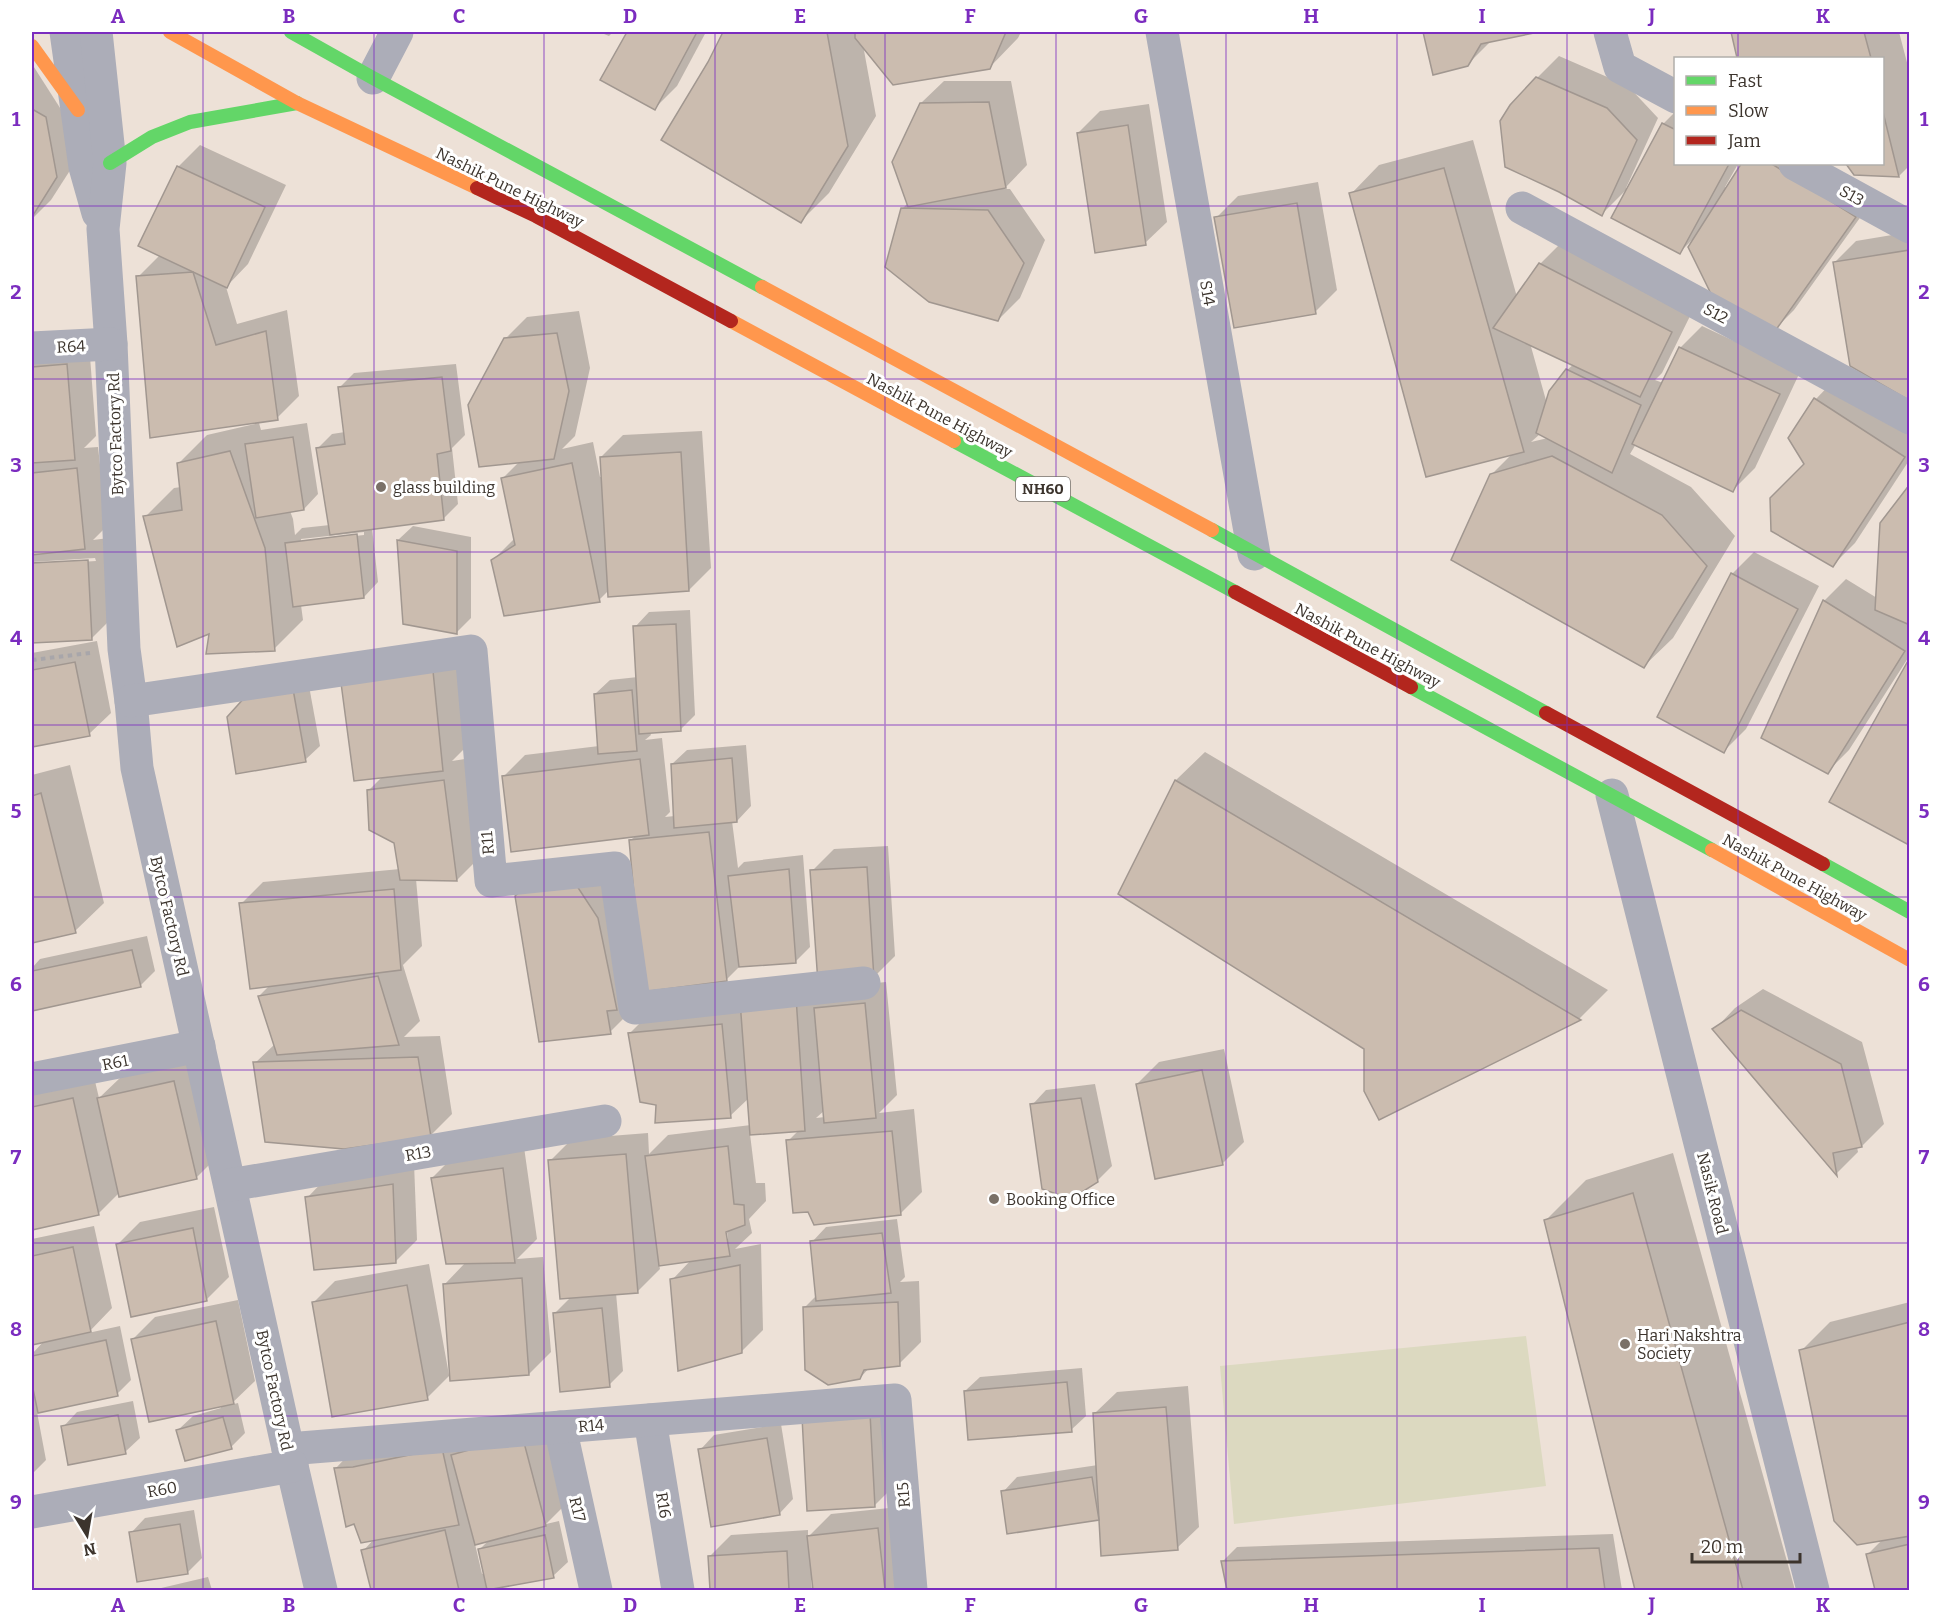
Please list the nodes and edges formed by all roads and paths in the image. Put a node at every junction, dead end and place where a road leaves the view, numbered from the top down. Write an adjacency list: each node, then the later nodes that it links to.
1 (66, 32): 12 (street, Bytco Factory Rd)
2 (96, 32): 13 (street, Bytco Factory Rd)
3 (170, 32): 11 (highway, Nashik Pune Highway / NH60)
4 (291, 32): 9 (highway, Nashik Pune Highway / NH60)
5 (397, 32): 9 (street)
6 (1162, 32): 21 (street, S14)
7 (1610, 32): 10 (street)
8 (32, 46): 12 (highway)
9 (373, 78): 21 (highway, Nashik Pune Highway / NH60)
10 (1674, 97)
11 (297, 103): 13 (highway); 25 (highway, Nashik Pune Highway / NH60)
12 (78, 110): 17 (street, Bytco Factory Rd)
13 (110, 163): 17 (street, Bytco Factory Rd)
14 (1797, 165): 16 (street, S13)
15 (1522, 208): 20 (street, S12)
16 (1910, 227)
17 (103, 229): 18 (street, Bytco Factory Rd)
18 (111, 344): 19 (street, R64); 22 (street, Bytco Factory Rd)
19 (32, 348)
20 (1910, 418)
21 (1254, 554): 26 (highway, Nashik Pune Highway / NH60)
22 (124, 649): 23 (path); 24 (street, Bytco Factory Rd)
23 (32, 660)
24 (131, 700): 28 (street, R11); 29 (street, Bytco Factory Rd)
25 (1612, 795): 27 (highway, Nashik Pune Highway / NH60); 42 (street, Nasik Road)
26 (1910, 912)
27 (1910, 960)
28 (864, 982)
29 (199, 1046): 30 (street, R61); 32 (street, Bytco Factory Rd)
30 (32, 1079)
31 (605, 1121): 32 (street, R13)
32 (230, 1185): 36 (street, Bytco Factory Rd)
33 (895, 1401): 34 (street, R14); 41 (street, R15)
34 (650, 1420): 35 (street, R14); 40 (street, R16)
35 (560, 1428): 36 (street, R14); 39 (street, R17)
36 (290, 1457): 37 (street, R60); 38 (street, Bytco Factory Rd)
37 (32, 1512)
38 (321, 1590)
39 (596, 1590)
40 (678, 1590)
41 (911, 1590)
42 (1813, 1590)

